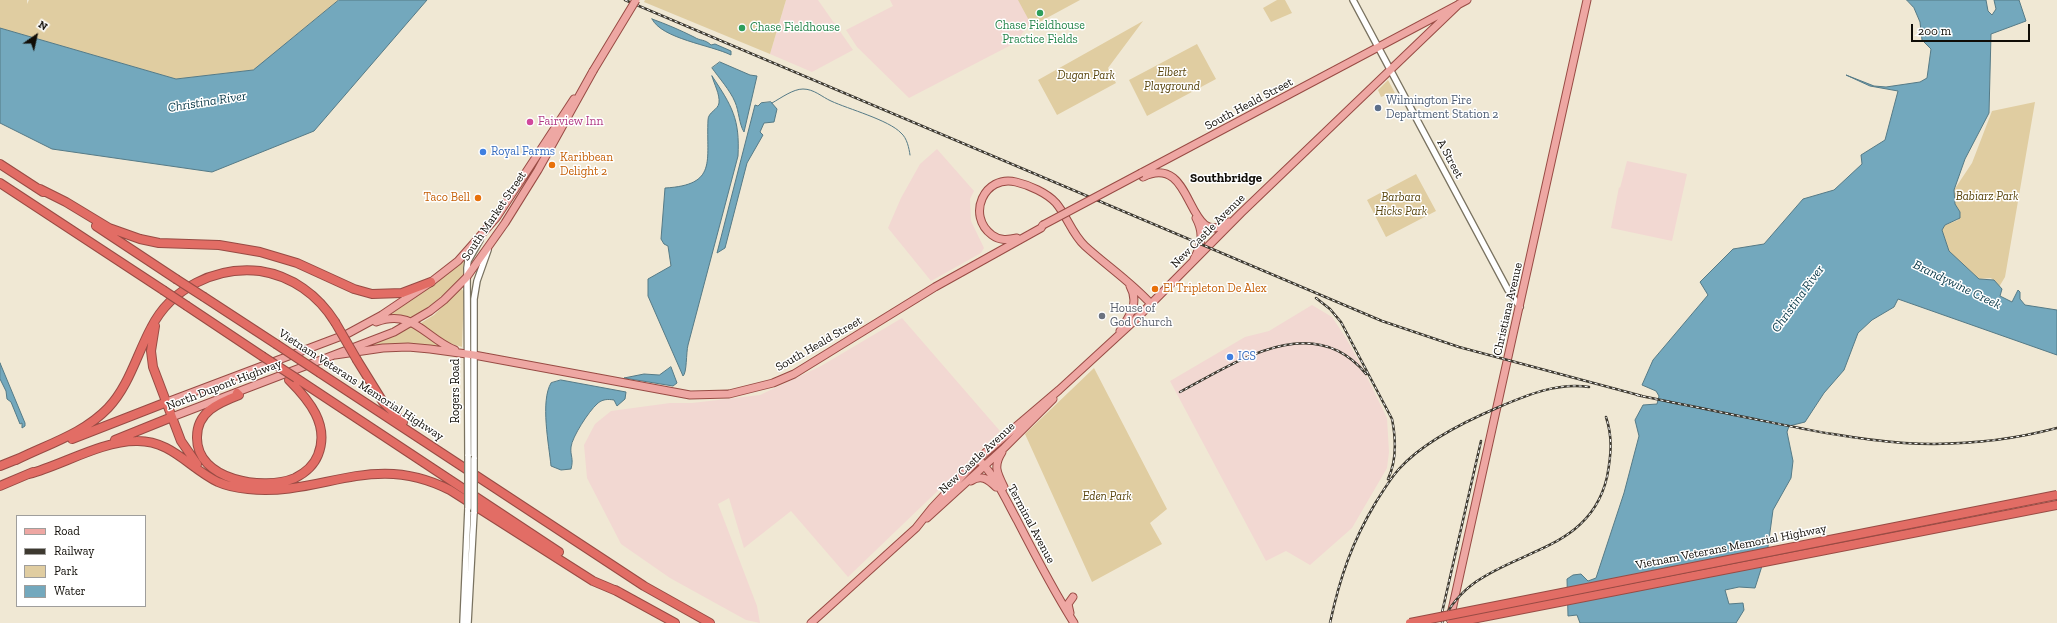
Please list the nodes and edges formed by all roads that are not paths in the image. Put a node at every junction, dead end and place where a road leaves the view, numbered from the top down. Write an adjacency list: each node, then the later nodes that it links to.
1 (636, 0): 10 (main road, South Market Street, bridge)
2 (1353, 0): 8 (street, A Street)
3 (1467, 0): 5 (main road, South Heald Street)
4 (1587, 0): 25 (main road, Christiana Avenue)
5 (1459, 4): 6 (main road, South Heald Street); 7 (main road, New Castle Avenue)
6 (1413, 28): 7 (main road); 8 (main road, South Heald Street)
7 (1417, 44): 9 (main road, New Castle Avenue)
8 (1378, 48): 9 (street, A Street); 12 (main road, South Heald Street)
9 (1390, 70): 16 (main road, New Castle Avenue); 25 (street, A Street)
10 (586, 82): 17 (main road, South Market Street); 19 (main road, South Market Street)
11 (0, 164): 14 (highway, Vietnam Veterans Memorial Highway)
12 (1142, 175): 15 (main road, South Heald Street); 18 (main road, South Heald Street, bridge)
13 (0, 182): 32 (highway, bridge)
14 (40, 190): 23 (highway); 38 (highway, Vietnam Veterans Memorial Highway, bridge)
15 (1189, 202): 16 (main road); 20 (main road)
16 (1241, 213): 20 (main road, New Castle Avenue)
17 (483, 235): 21 (street, Rogers Road); 23 (main road, South Market Street)
18 (1026, 237): 22 (main road); 31 (main road, South Heald Street)
19 (490, 246): 21 (main road, South Market Street); 31 (street, Rogers Road)
20 (1192, 262): 24 (main road, New Castle Avenue)
21 (466, 278): 27 (main road, North Dupont Highway); 31 (street, Rogers Road)
22 (1126, 279): 24 (main road); 29 (main road)
23 (431, 282): 28 (main road, North Dupont Highway)
24 (1151, 304): 29 (main road, New Castle Avenue)
25 (1520, 306): 62 (main road, Christiana Avenue)
26 (166, 307): 35 (highway); 38 (highway, bridge); 40 (highway)
27 (413, 322): 28 (main road, South Heald Street); 30 (main road, North Dupont Highway); 31 (main road, South Heald Street)
28 (347, 334): 35 (main road, North Dupont Highway)
29 (1113, 341): 33 (main road, New Castle Avenue)
30 (334, 355): 31 (main road, South Heald Street); 34 (main road, North Dupont Highway)
31 (470, 355): 54 (street, Rogers Road, bridge); 55 (street, Rogers Road, bridge)
32 (293, 379): 34 (highway); 51 (highway)
33 (1059, 390): 37 (main road, New Castle Avenue); 39 (main road, New Castle Avenue)
34 (238, 392): 36 (main road, North Dupont Highway)
35 (167, 402): 36 (highway); 40 (highway, North Dupont Highway)
36 (172, 417): 43 (highway, North Dupont Highway); 45 (highway)
37 (1004, 448): 41 (main road, New Castle Avenue); 49 (main road)
38 (447, 455): 57 (highway, Vietnam Veterans Memorial Highway)
39 (978, 459): 41 (main road, Terminal Avenue); 50 (main road, New Castle Avenue)
40 (16, 460): 42 (highway, North Dupont Highway)
41 (984, 465): 46 (main road, New Castle Avenue); 49 (main road, Terminal Avenue)
42 (0, 466)
43 (29, 474): 44 (highway, North Dupont Highway); 45 (highway)
44 (0, 486)
45 (237, 487): 51 (highway)
46 (953, 495): 49 (main road); 50 (main road, New Castle Avenue)
47 (2057, 495): 61 (highway, Vietnam Veterans Memorial Highway, bridge)
48 (2057, 505): 62 (highway, Vietnam Veterans Memorial Highway)
49 (1009, 506): 53 (main road, Terminal Avenue)
50 (922, 521): 58 (main road, New Castle Avenue)
51 (619, 592): 56 (highway)
52 (1073, 597): 60 (main road)
53 (1060, 602): 59 (main road, Terminal Avenue); 60 (main road, Terminal Avenue)
54 (464, 623)
55 (468, 623)
56 (675, 623)
57 (710, 623)
58 (811, 623)
59 (1068, 623)
60 (1075, 623)
61 (1410, 623)
62 (1450, 623)

